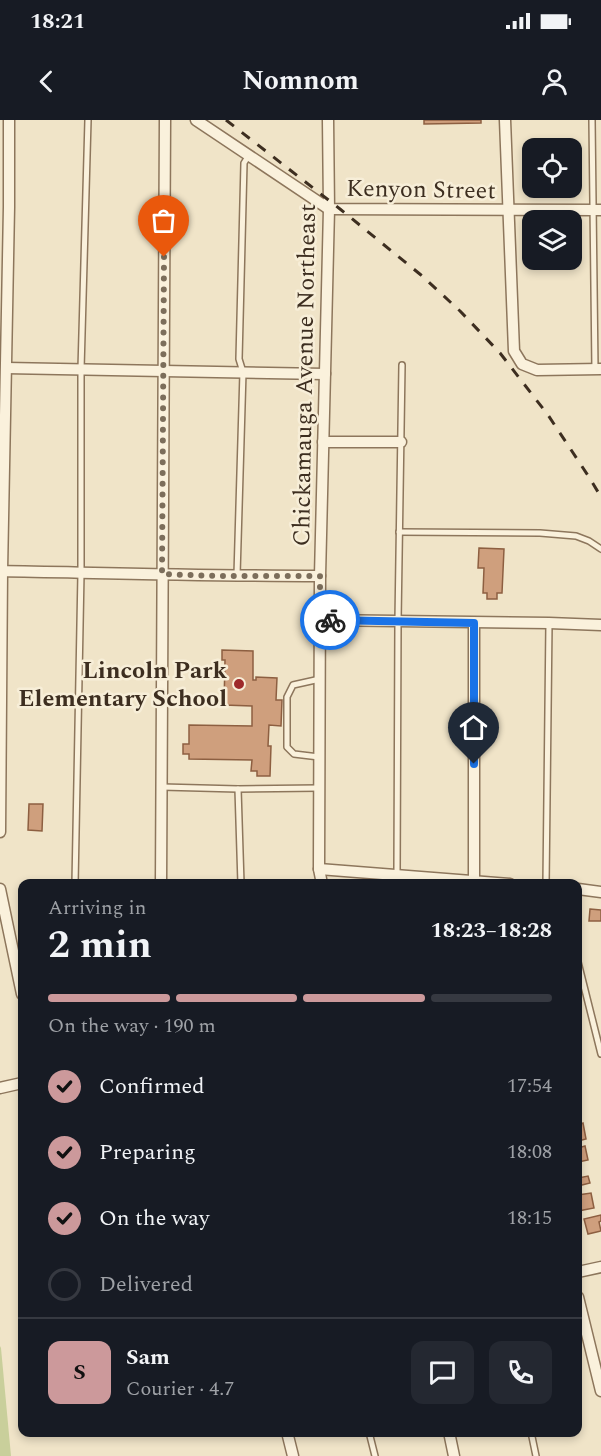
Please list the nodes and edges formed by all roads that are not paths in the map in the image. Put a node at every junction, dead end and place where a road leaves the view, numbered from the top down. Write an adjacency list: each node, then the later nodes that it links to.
1 (9, 120): 9 (street)
2 (87, 120): 15 (lane)
3 (165, 120): 17 (street)
4 (196, 120): 8 (street, Kenyon Street)
5 (328, 120): 10 (street, Chickamauga Avenue Northeast)
6 (505, 120): 11 (street)
7 (592, 120): 12 (lane)
8 (249, 155): 10 (street, Kenyon Street); 18 (lane)
9 (4, 207): 14 (street)
10 (329, 209): 11 (street, Kenyon Street); 19 (street, Chickamauga Avenue Northeast)
11 (508, 210): 12 (street, Kenyon Street); 16 (street)
12 (597, 210): 16 (lane)
13 (402, 365): 21 (lane)
14 (6, 368): 15 (street); 24 (street)
15 (81, 369): 17 (street); 25 (lane)
16 (598, 369)
17 (163, 371): 18 (street); 26 (street)
18 (243, 372): 19 (street); 27 (lane)
19 (325, 374): 20 (street, Chickamauga Avenue Northeast)
20 (323, 442): 21 (street); 28 (street, Chickamauga Avenue Northeast)
21 (401, 442): 22 (lane)
22 (399, 532): 23 (lane); 30 (lane)
23 (601, 549)
24 (1, 571): 25 (street); 39 (street)
25 (81, 573): 26 (street); 41 (lane)
26 (162, 574): 27 (street); 36 (street)
27 (237, 576): 28 (street)
28 (320, 576): 29 (street, Chickamauga Avenue Northeast)
29 (320, 620): 30 (street); 34 (street, Chickamauga Avenue Northeast)
30 (398, 621): 31 (street); 45 (lane)
31 (474, 623): 32 (street); 46 (street)
32 (549, 623): 33 (street); 47 (lane)
33 (601, 625)
34 (320, 679): 35 (street, Chickamauga Avenue Northeast); 35 (lane)
35 (319, 757): 37 (street, Chickamauga Avenue Northeast)
36 (162, 787): 38 (lane); 42 (street)
37 (319, 788): 38 (lane); 40 (street, Chickamauga Avenue Northeast)
38 (238, 789): 43 (lane)
39 (0, 832)
40 (319, 869): 44 (street, Chickamauga Avenue Northeast); 45 (street)
41 (75, 879)
42 (161, 879)
43 (241, 879)
44 (321, 879)
45 (398, 879)
46 (474, 879)
47 (546, 879)
48 (0, 889): 51 (street)
49 (582, 890): 50 (street)
50 (601, 892)
51 (18, 975)
52 (582, 978): 53 (lane)
53 (601, 1054)
54 (18, 1084): 55 (street)
55 (0, 1088)
56 (601, 1267): 57 (street)
57 (582, 1271)
58 (582, 1313): 59 (street)
59 (601, 1391)
60 (288, 1437): 64 (street)
61 (370, 1437): 65 (lane)
62 (449, 1437): 66 (street)
63 (532, 1437): 67 (lane)
64 (293, 1456)
65 (375, 1456)
66 (454, 1456)
67 (536, 1456)

